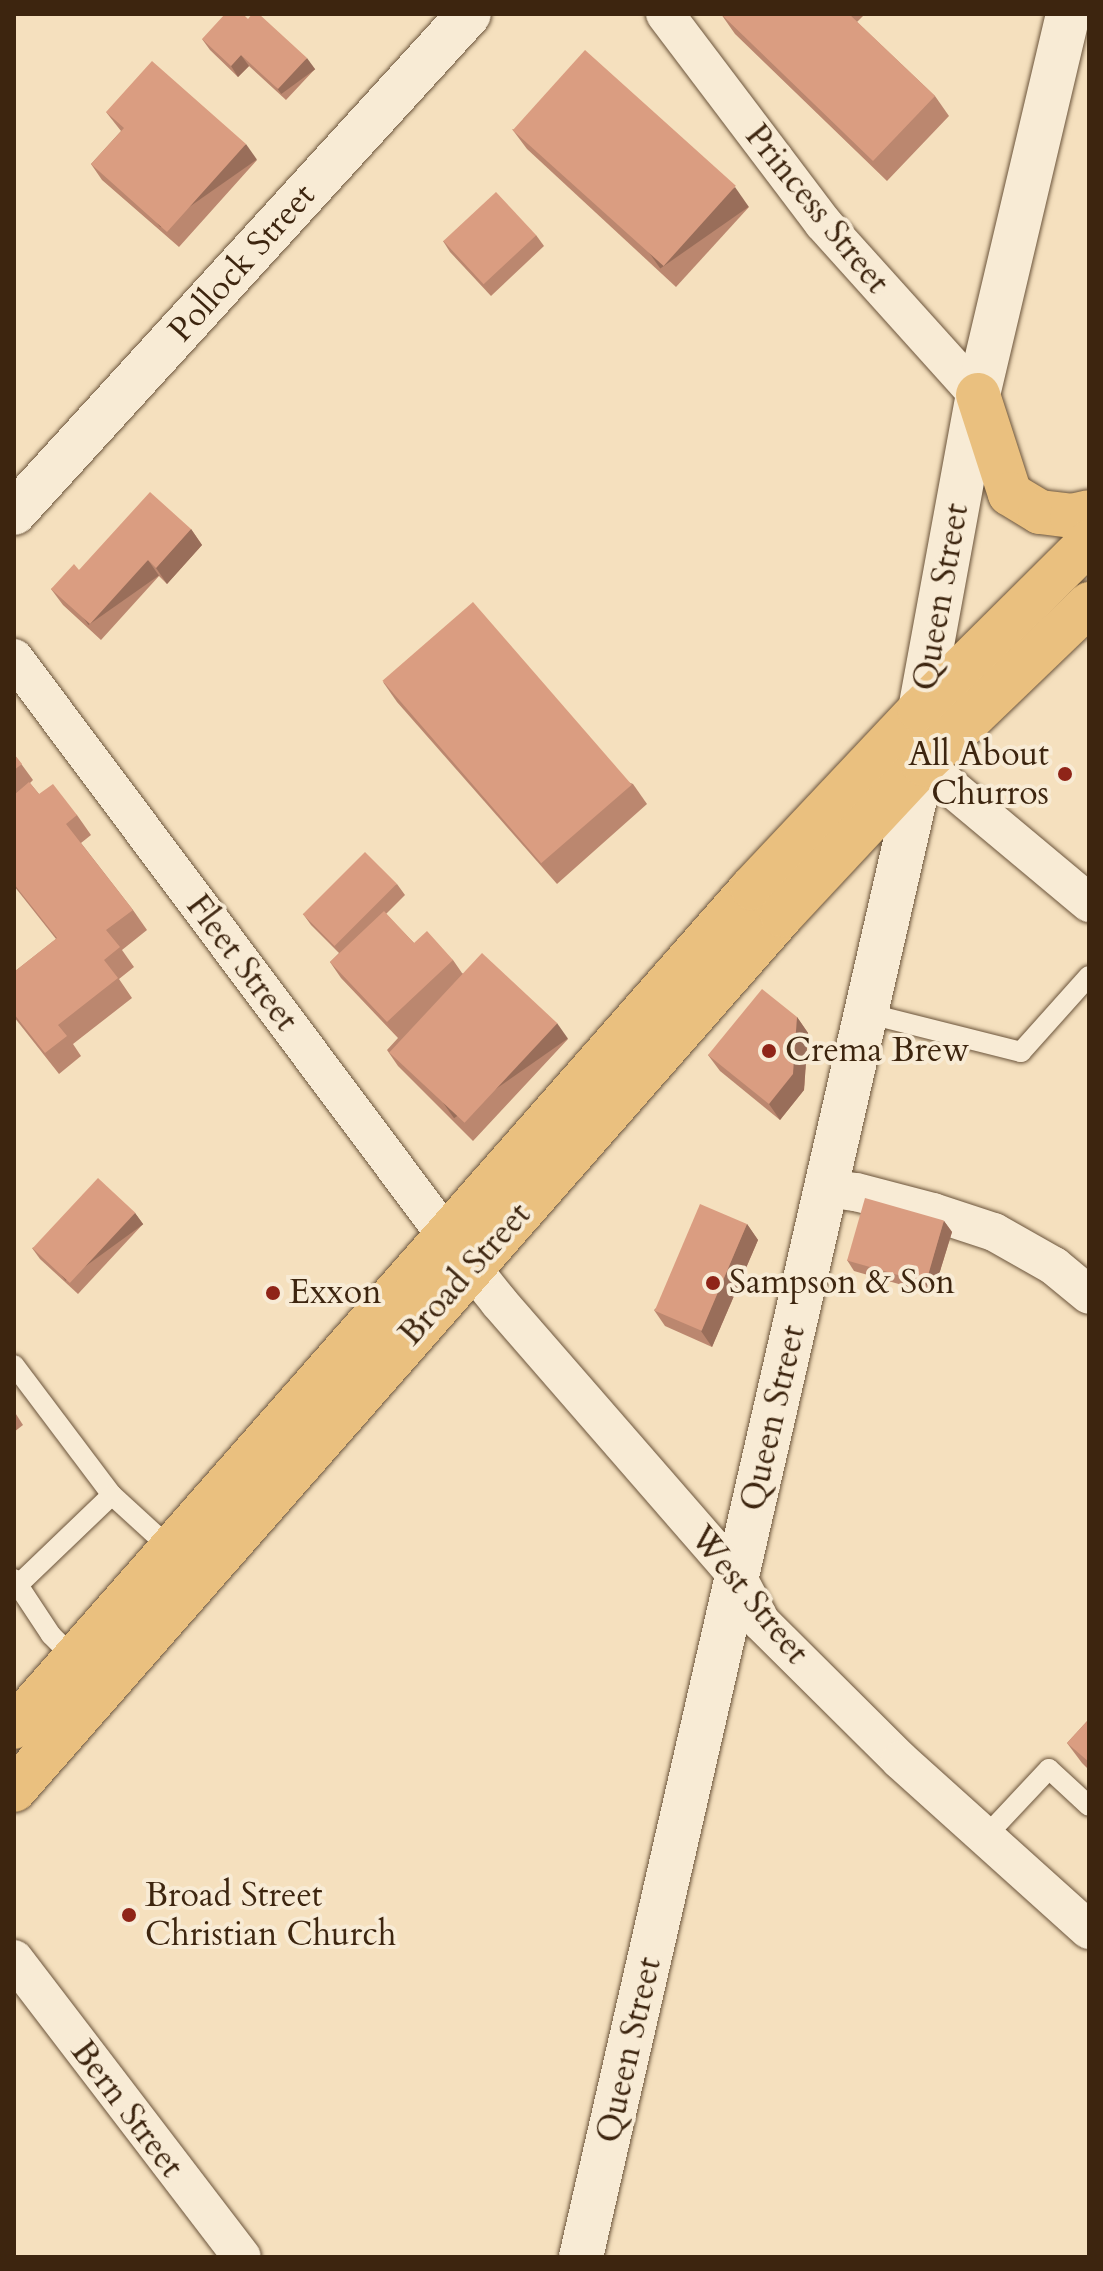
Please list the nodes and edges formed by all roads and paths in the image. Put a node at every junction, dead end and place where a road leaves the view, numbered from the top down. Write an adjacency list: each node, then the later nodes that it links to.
1 (469, 14): 6 (street, Pollock Street)
2 (665, 14): 4 (street, Princess Street)
3 (1068, 14): 4 (street, Queen Street)
4 (978, 395): 5 (main road); 10 (street, Queen Street)
5 (1089, 512)
6 (14, 513)
7 (1089, 542): 10 (main road, Broad Street)
8 (1089, 604): 11 (main road, Broad Street)
9 (14, 658): 16 (street, Fleet Street)
10 (920, 710): 11 (street, Queen Street); 16 (main road, Broad Street)
11 (923, 764): 12 (street); 14 (street, Queen Street); 16 (main road, Broad Street)
12 (1089, 903)
13 (1089, 976): 14 (lane)
14 (866, 1013): 15 (street, Queen Street)
15 (826, 1188): 17 (street); 21 (street, Queen Street)
16 (460, 1252): 20 (main road, Broad Street); 21 (street, West Street); 25 (main road, Broad Street)
17 (1089, 1295)
18 (14, 1365): 19 (lane)
19 (112, 1495): 20 (lane); 22 (lane)
20 (170, 1548): 23 (main road, Broad Street)
21 (737, 1576): 27 (street, West Street); 31 (street, Queen Street)
22 (16, 1582): 23 (lane)
23 (74, 1658): 24 (main road, Broad Street)
24 (14, 1727)
25 (14, 1790)
26 (1089, 1806): 27 (lane)
27 (986, 1836): 28 (street, West Street)
28 (1089, 1930)
29 (14, 1959): 30 (street, Bern Street)
30 (242, 2257)
31 (581, 2257)

